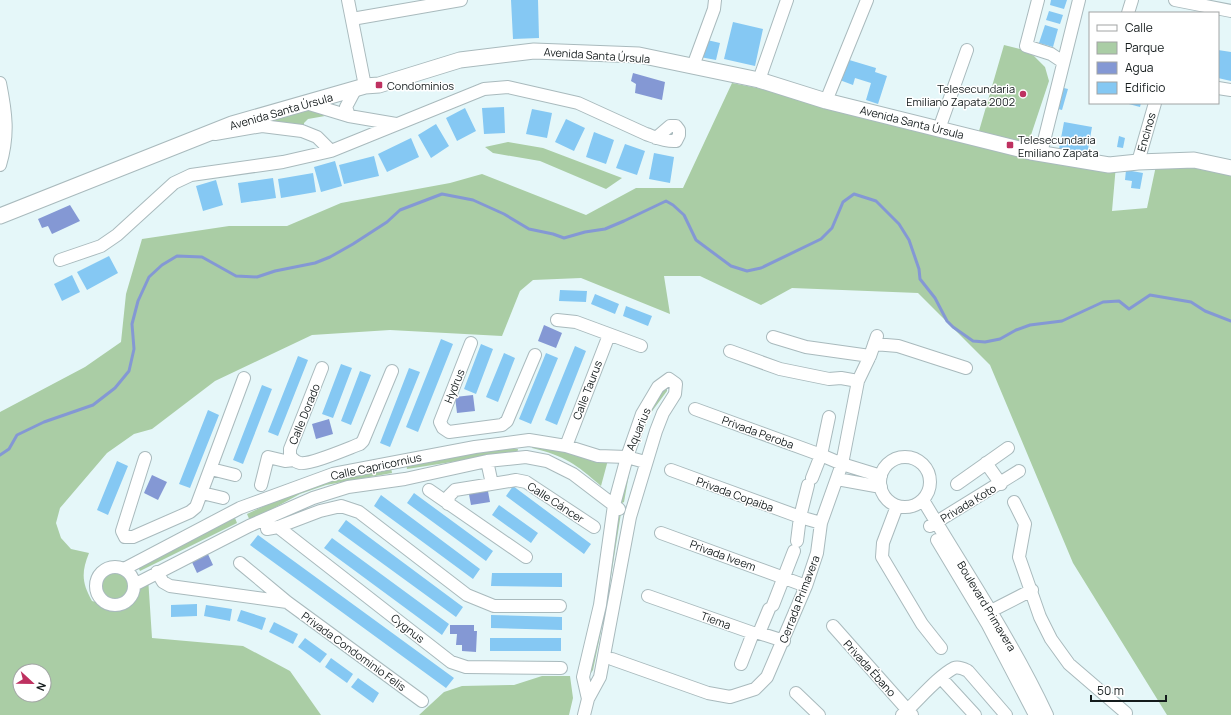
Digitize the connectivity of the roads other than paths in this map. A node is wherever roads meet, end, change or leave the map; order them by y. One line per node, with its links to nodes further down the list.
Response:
1 (348, 0): 12 (street)
2 (461, 0): 12 (street)
3 (715, 0): 15 (street)
4 (787, 0): 16 (street)
5 (867, 0): 21 (street)
6 (1038, 0): 14 (street)
7 (1079, 0): 14 (street)
8 (1132, 0): 11 (street)
9 (1179, 4): 10 (street)
10 (1231, 11)
11 (1128, 12)
12 (352, 19): 18 (street)
13 (967, 50): 26 (street)
14 (1063, 62): 30 (street)
15 (693, 66): 16 (street, Avenida Santa Úrsula); 18 (street, Avenida Santa Úrsula)
16 (759, 80): 21 (street, Avenida Santa Úrsula)
17 (0, 83): 32 (street)
18 (361, 87): 22 (street, Avenida Santa Úrsula); 24 (street)
19 (1219, 88): 20 (street)
20 (1231, 90)
21 (826, 101): 26 (street, Avenida Santa Úrsula)
22 (306, 103): 24 (street); 27 (street, Avenida Santa Úrsula)
23 (1154, 104): 31 (street, Encinos)
24 (349, 116): 25 (street)
25 (398, 124): 28 (street); 29 (street)
26 (938, 129): 30 (street, Avenida Santa Úrsula)
27 (204, 135): 29 (street); 34 (street, Avenida Santa Úrsula)
28 (656, 138)
29 (330, 151): 35 (street)
30 (1040, 153): 31 (street, Avenida Santa Úrsula)
31 (1138, 162): 33 (street, Avenida Santa Úrsula)
32 (0, 165)
33 (1231, 168)
34 (0, 216)
35 (60, 260)
36 (557, 320): 37 (street)
37 (609, 335): 40 (street); 53 (street, Calle Taurus)
38 (773, 338): 43 (street)
39 (471, 343): 51 (street, Hydrus)
40 (641, 346)
41 (730, 351): 48 (street)
42 (535, 355): 51 (street)
43 (870, 356): 45 (street, Cerrada Primavera); 48 (street, Cerrada Primavera)
44 (322, 368): 61 (street, Calle Dorado)
45 (966, 368)
46 (392, 371): 56 (street, Calle Dorado)
47 (244, 378): 67 (street)
48 (858, 381): 66 (street, Cerrada Primavera)
49 (695, 409): 57 (street, Privada Peroba)
50 (829, 417): 57 (street)
51 (474, 428): 54 (street)
52 (529, 440): 53 (street, Calle Capricornius); 54 (street, Calle Capricornius); 58 (street)
53 (566, 446): 59 (street, Calle Capricornius)
54 (474, 447): 62 (street, Calle Capricornius)
55 (1008, 448): 65 (street, Privada Koto)
56 (330, 455): 61 (street, Calle Dorado); 70 (street)
57 (821, 455): 66 (street, Privada Peroba); 91 (street)
58 (526, 457): 63 (street, Calle Capricornius); 86 (street, Calle Capricornius)
59 (627, 457): 64 (street, Calle Capricornius); 64 (street, Aquarius); 86 (street, Aquarius)
60 (145, 458): 95 (street)
61 (294, 460): 78 (street, Calle Dorado)
62 (401, 460): 70 (street, Calle Capricornius); 72 (street)
63 (487, 461): 72 (street, Calle Capricornius); 75 (street)
64 (645, 462): 90 (street, Aquarius)
65 (986, 463): 76 (street, Privada Koto); 77 (street, Privada Koto)
66 (842, 464): 73 (street, Cerrada Primavera); 74 (street)
67 (211, 469): 71 (street); 80 (street)
68 (671, 470): 91 (street, Privada Copaiba)
69 (1019, 471): 77 (street, Privada Koto)
70 (333, 474): 88 (street, Calle Capricornius)
71 (235, 475)
72 (405, 479): 82 (street, Calle Capricornius)
73 (837, 479): 74 (street); 92 (street, Cerrada Primavera)
74 (881, 481): 83 (street); 87 (street)
75 (492, 484): 85 (street, Calle Cáncer); 96 (street, Calle Cáncer)
76 (957, 484)
77 (1001, 484): 93 (street, Privada Koto)
78 (261, 486)
79 (429, 490): 85 (street)
80 (202, 493): 81 (street); 95 (street)
81 (223, 498)
82 (313, 498): 89 (street); 94 (street, Calle Capricornius)
83 (919, 502): 87 (street); 93 (street, Boulevard Primavera)
84 (1014, 502): 106 (street)
85 (448, 504): 99 (street)
86 (614, 505): 90 (street, Calle Capricornius); 120 (street, Aquarius)
87 (897, 506): 114 (street)
88 (240, 508): 94 (street); 98 (street, Calle Capricornius)
89 (320, 511): 109 (street, Cygnus); 117 (street, Cygnus)
90 (630, 517): 120 (street, Aquarius)
91 (800, 517): 92 (street, Privada Copaiba); 103 (street)
92 (821, 523): 105 (street, Cerrada Primavera)
93 (933, 524): 110 (street, Boulevard Primavera)
94 (250, 526): 102 (street, Calle Capricornius)
95 (152, 528): 98 (street)
96 (594, 528)
97 (661, 533): 103 (street, Privada Iveem)
98 (164, 547): 101 (street, Calle Capricornius)
99 (526, 557)
100 (240, 563): 108 (street, Privada Condominio Felis)
101 (124, 569): 104 (street); 104 (street)
102 (157, 572): 104 (street, Calle Capricornius); 108 (street, Privada Condominio Felis)
103 (784, 578): 105 (street, Privada Iveem); 112 (street)
104 (134, 585)
105 (806, 586): 113 (street, Cerrada Primavera)
106 (1032, 590): 110 (street); 124 (street)
107 (648, 596): 112 (street, Tiema)
108 (287, 602): 121 (street, Privada Condominio Felis)
109 (560, 606)
110 (987, 613): 123 (street, Boulevard Primavera); 129 (street, Boulevard Primavera)
111 (833, 626): 122 (street, Privada Ébano)
112 (756, 633): 113 (street, Tiema); 116 (street)
113 (784, 641): 115 (street, Cerrada Primavera)
114 (941, 648)
115 (612, 659)
116 (741, 664)
117 (561, 668)
118 (941, 678): 122 (street); 127 (street); 128 (street)
119 (796, 693): 126 (street)
120 (588, 699): 125 (street, Aquarius)
121 (422, 701)
122 (907, 713)
123 (1030, 713)
124 (1126, 713)
125 (584, 715)
126 (819, 715)
127 (975, 715)
128 (1006, 715)
129 (1047, 715)

